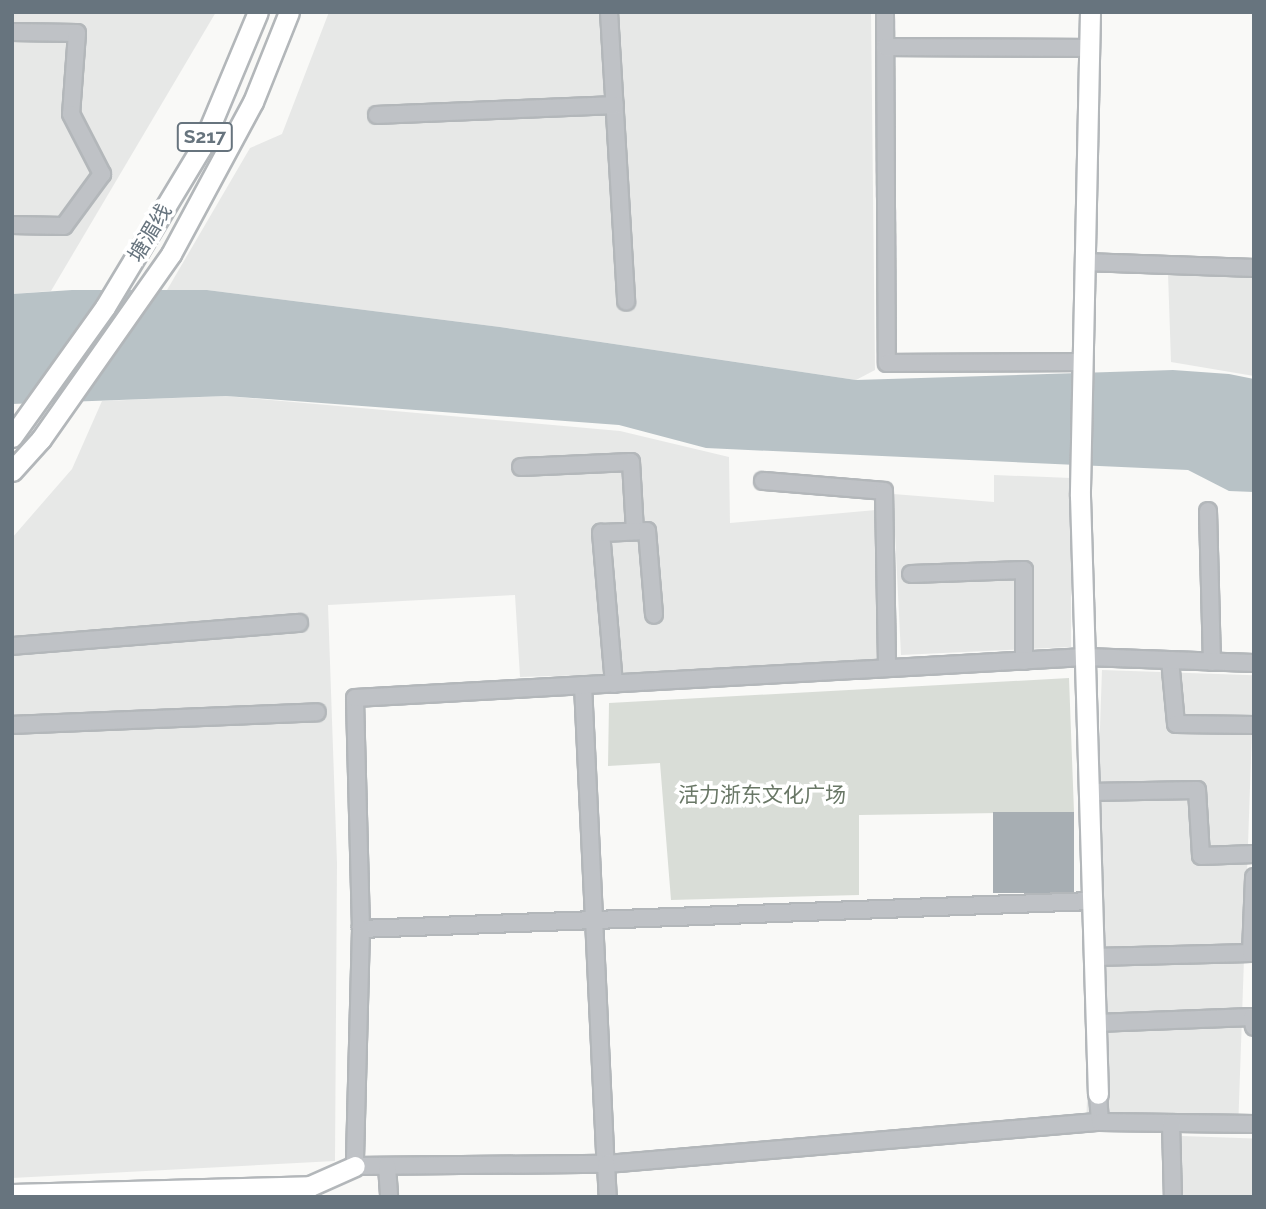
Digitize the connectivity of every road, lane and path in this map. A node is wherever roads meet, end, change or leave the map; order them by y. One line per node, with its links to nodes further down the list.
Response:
1 (258, 12): 16 (main road, 塘湄线 / S217)
2 (289, 12): 18 (main road, S217)
3 (609, 12): 9 (street)
4 (885, 12): 7 (street)
5 (1090, 12): 8 (main road)
6 (12, 32): 11 (street)
7 (885, 47): 8 (street); 15 (street)
8 (1089, 48): 12 (main road)
9 (615, 105): 10 (street); 14 (street)
10 (377, 115)
11 (12, 225)
12 (1085, 262): 13 (street); 15 (main road)
13 (1254, 268)
14 (626, 302)
15 (1084, 362): 26 (main road)
16 (14, 435)
17 (521, 467): 21 (street)
18 (12, 471)
19 (763, 481): 31 (street)
20 (1208, 511): 29 (street)
21 (635, 531): 23 (street); 32 (street)
22 (911, 574): 28 (street)
23 (654, 615)
24 (299, 623): 25 (street)
25 (12, 646)
26 (1085, 657): 27 (street); 28 (street); 37 (main road)
27 (1170, 660): 29 (street); 36 (street)
28 (1024, 661): 31 (street)
29 (1212, 662): 30 (street)
30 (1254, 663)
31 (887, 668): 32 (street)
32 (614, 684): 33 (street)
33 (583, 685): 41 (street); 42 (street)
34 (317, 712): 35 (street)
35 (12, 725)
36 (1254, 725)
37 (1089, 792): 38 (street); 40 (main road)
38 (1254, 854)
39 (1254, 877): 43 (street)
40 (1092, 901): 41 (street); 43 (main road)
41 (595, 920): 42 (street); 50 (street)
42 (361, 929): 51 (street)
43 (1094, 957): 44 (main road)
44 (1096, 1023): 45 (street); 46 (main road)
45 (1254, 1027)
46 (1098, 1094): 47 (street)
47 (1100, 1122): 48 (street); 50 (street)
48 (1171, 1123): 49 (street); 57 (street)
49 (1254, 1124)
50 (606, 1164): 52 (street); 56 (street)
51 (355, 1166): 52 (street); 53 (main road)
52 (387, 1166): 55 (street)
53 (154, 1193): 54 (main road)
54 (12, 1194)
55 (389, 1197)
56 (608, 1197)
57 (1173, 1197)

